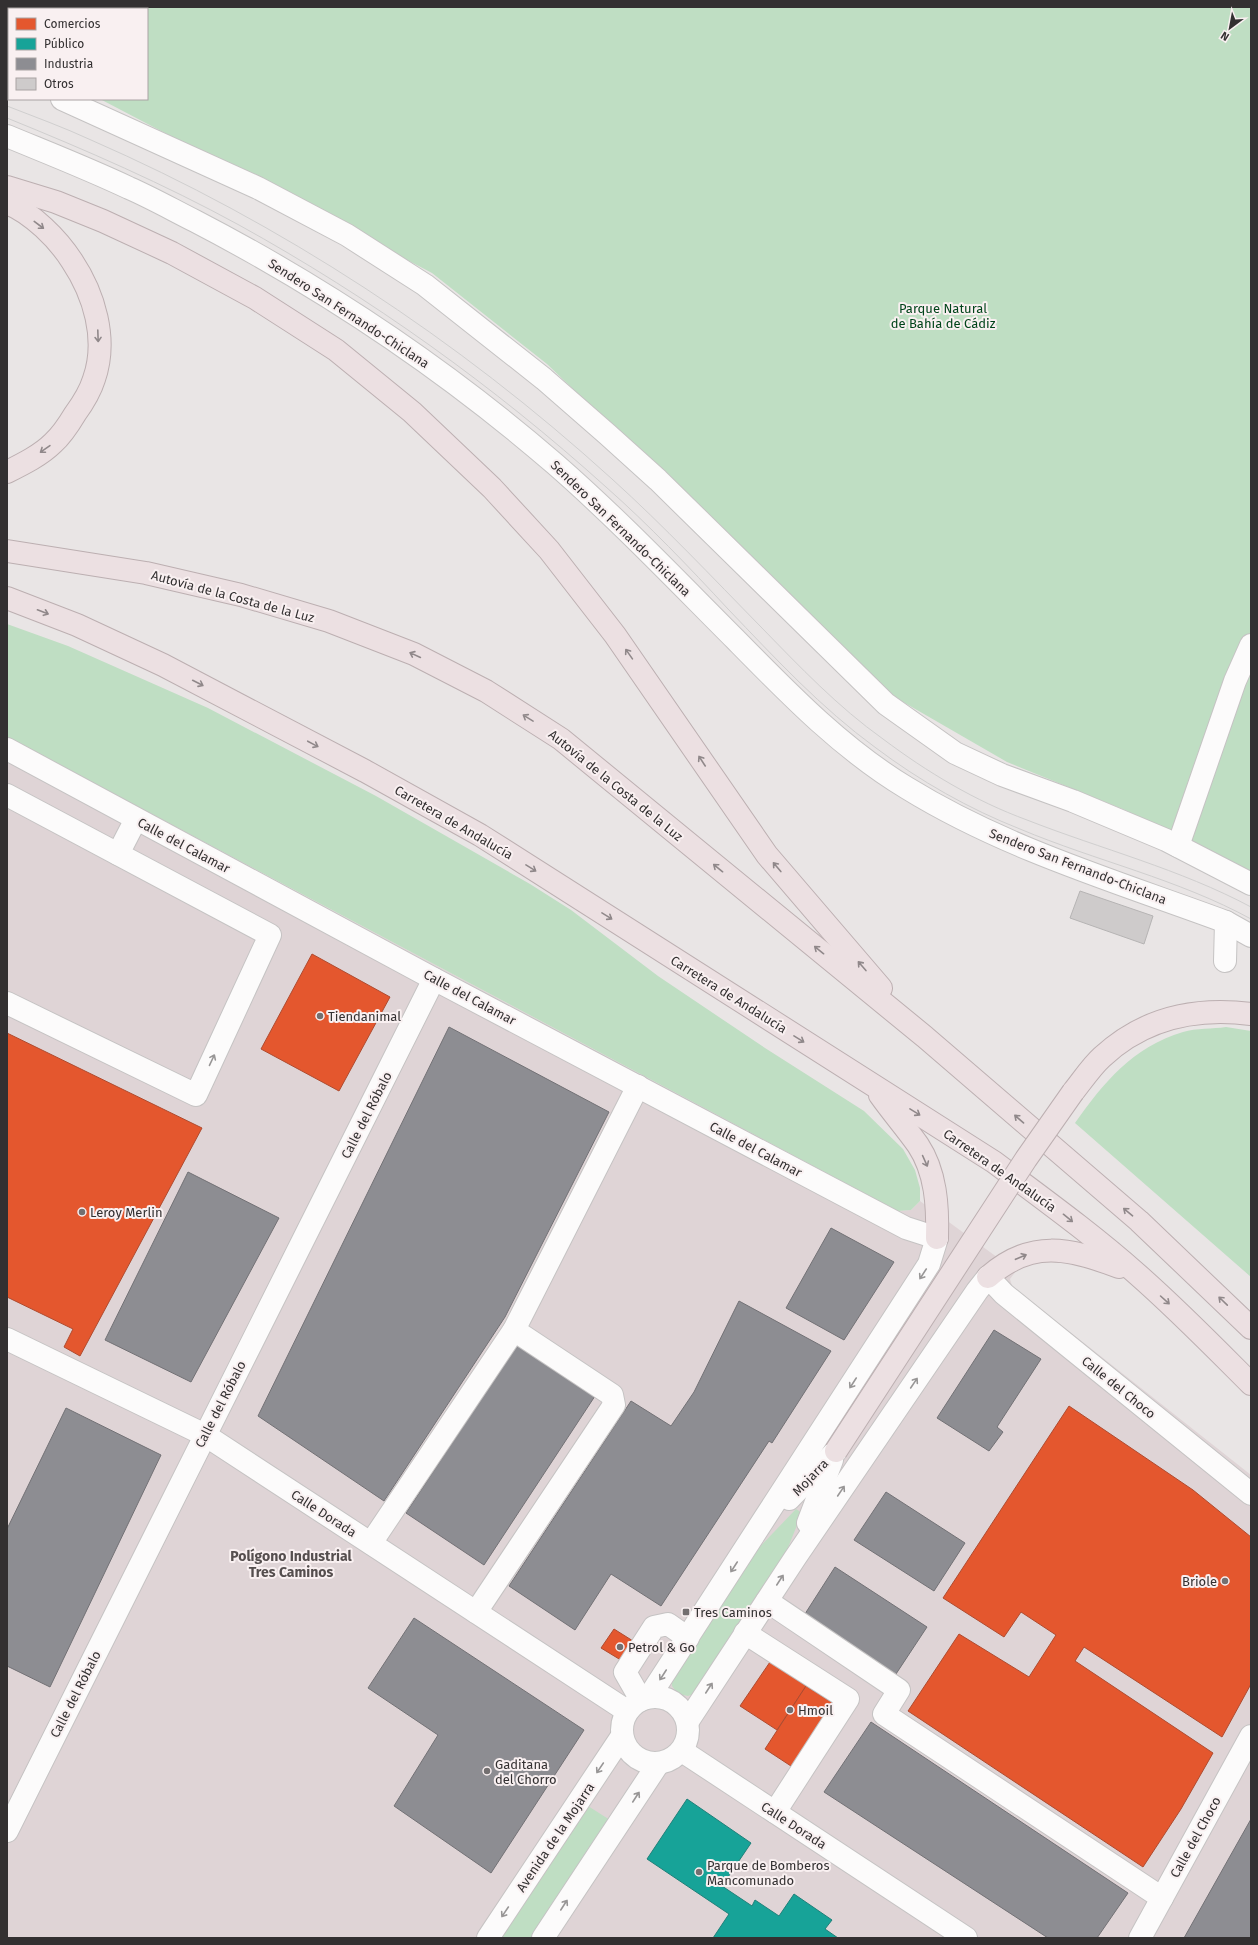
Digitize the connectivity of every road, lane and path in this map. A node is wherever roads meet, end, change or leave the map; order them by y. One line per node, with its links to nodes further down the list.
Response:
1 (64, 100): 14 (street)
2 (7, 136): 17 (street, Sendero San Fernando-Chiclana)
3 (7, 187): 23 (highway, one-way to 3)
4 (7, 203): 5 (highway, one-way to 5)
5 (7, 472)
6 (7, 550): 23 (highway, Autovía de la Costa de la Luz, one-way to 6)
7 (7, 598): 10 (highway, one-way to 10)
8 (7, 613): 10 (highway)
9 (1251, 644): 14 (street)
10 (163, 665): 24 (highway, Carretera de Andalucía, one-way to 24)
11 (7, 750): 13 (street, Calle del Calamar)
12 (7, 795): 15 (street)
13 (136, 819): 15 (street); 20 (street, Calle del Calamar)
14 (1178, 846): 16 (street)
15 (118, 854): 21 (street, one-way to 15)
16 (1251, 884)
17 (1226, 922): 18 (street, Sendero San Fernando-Chiclana); 19 (street)
18 (1251, 936)
19 (1226, 961)
20 (434, 979): 25 (street, Calle del Calamar); 33 (street, Calle del Róbalo)
21 (7, 1003)
22 (1251, 1014): 34 (highway, bridge)
23 (925, 1037): 29 (highway, one-way to 23)
24 (870, 1083): 26 (highway, one-way to 26); 27 (highway, Carretera de Andalucía, one-way to 27)
25 (638, 1086): 26 (street, Calle del Calamar); 30 (street)
26 (937, 1238): 36 (street, one-way to 36)
27 (1136, 1274): 28 (highway, one-way to 27); 32 (highway, Carretera de Andalucía, one-way to 32)
28 (988, 1277): 35 (street, Calle del Choco); 38 (street, one-way to 28)
29 (1251, 1328)
30 (514, 1330): 37 (street); 40 (street)
31 (7, 1339): 33 (street, Calle Dorada)
32 (1251, 1384)
33 (205, 1435): 37 (street, Calle Dorada); 50 (street, Calle del Róbalo)
34 (836, 1451): 36 (street, Mojarra); 38 (street, Mojarra)
35 (1251, 1494)
36 (756, 1534): 42 (street, one-way to 42)
37 (371, 1543): 40 (street, Calle Dorada)
38 (795, 1558): 39 (street, one-way to 38)
39 (767, 1601): 41 (street); 51 (street)
40 (476, 1612): 43 (street, Calle Dorada)
41 (745, 1633): 44 (street, one-way to 41); 49 (street)
42 (688, 1638): 43 (street, one-way to 43); 43 (street)
43 (639, 1703): 44 (street); 45 (street)
44 (688, 1721): 47 (street)
45 (622, 1736): 48 (street); 52 (street, Avenida de la Mojarra, one-way to 52)
46 (1251, 1736): 51 (street, Calle del Choco)
47 (682, 1751): 48 (street); 49 (street, Calle Dorada)
48 (658, 1764): 53 (street, one-way to 48)
49 (775, 1812): 54 (street, Calle Dorada)
50 (7, 1830)
51 (1162, 1898): 55 (street, Calle del Choco)
52 (488, 1938)
53 (543, 1938)
54 (966, 1938)
55 (1140, 1938)

